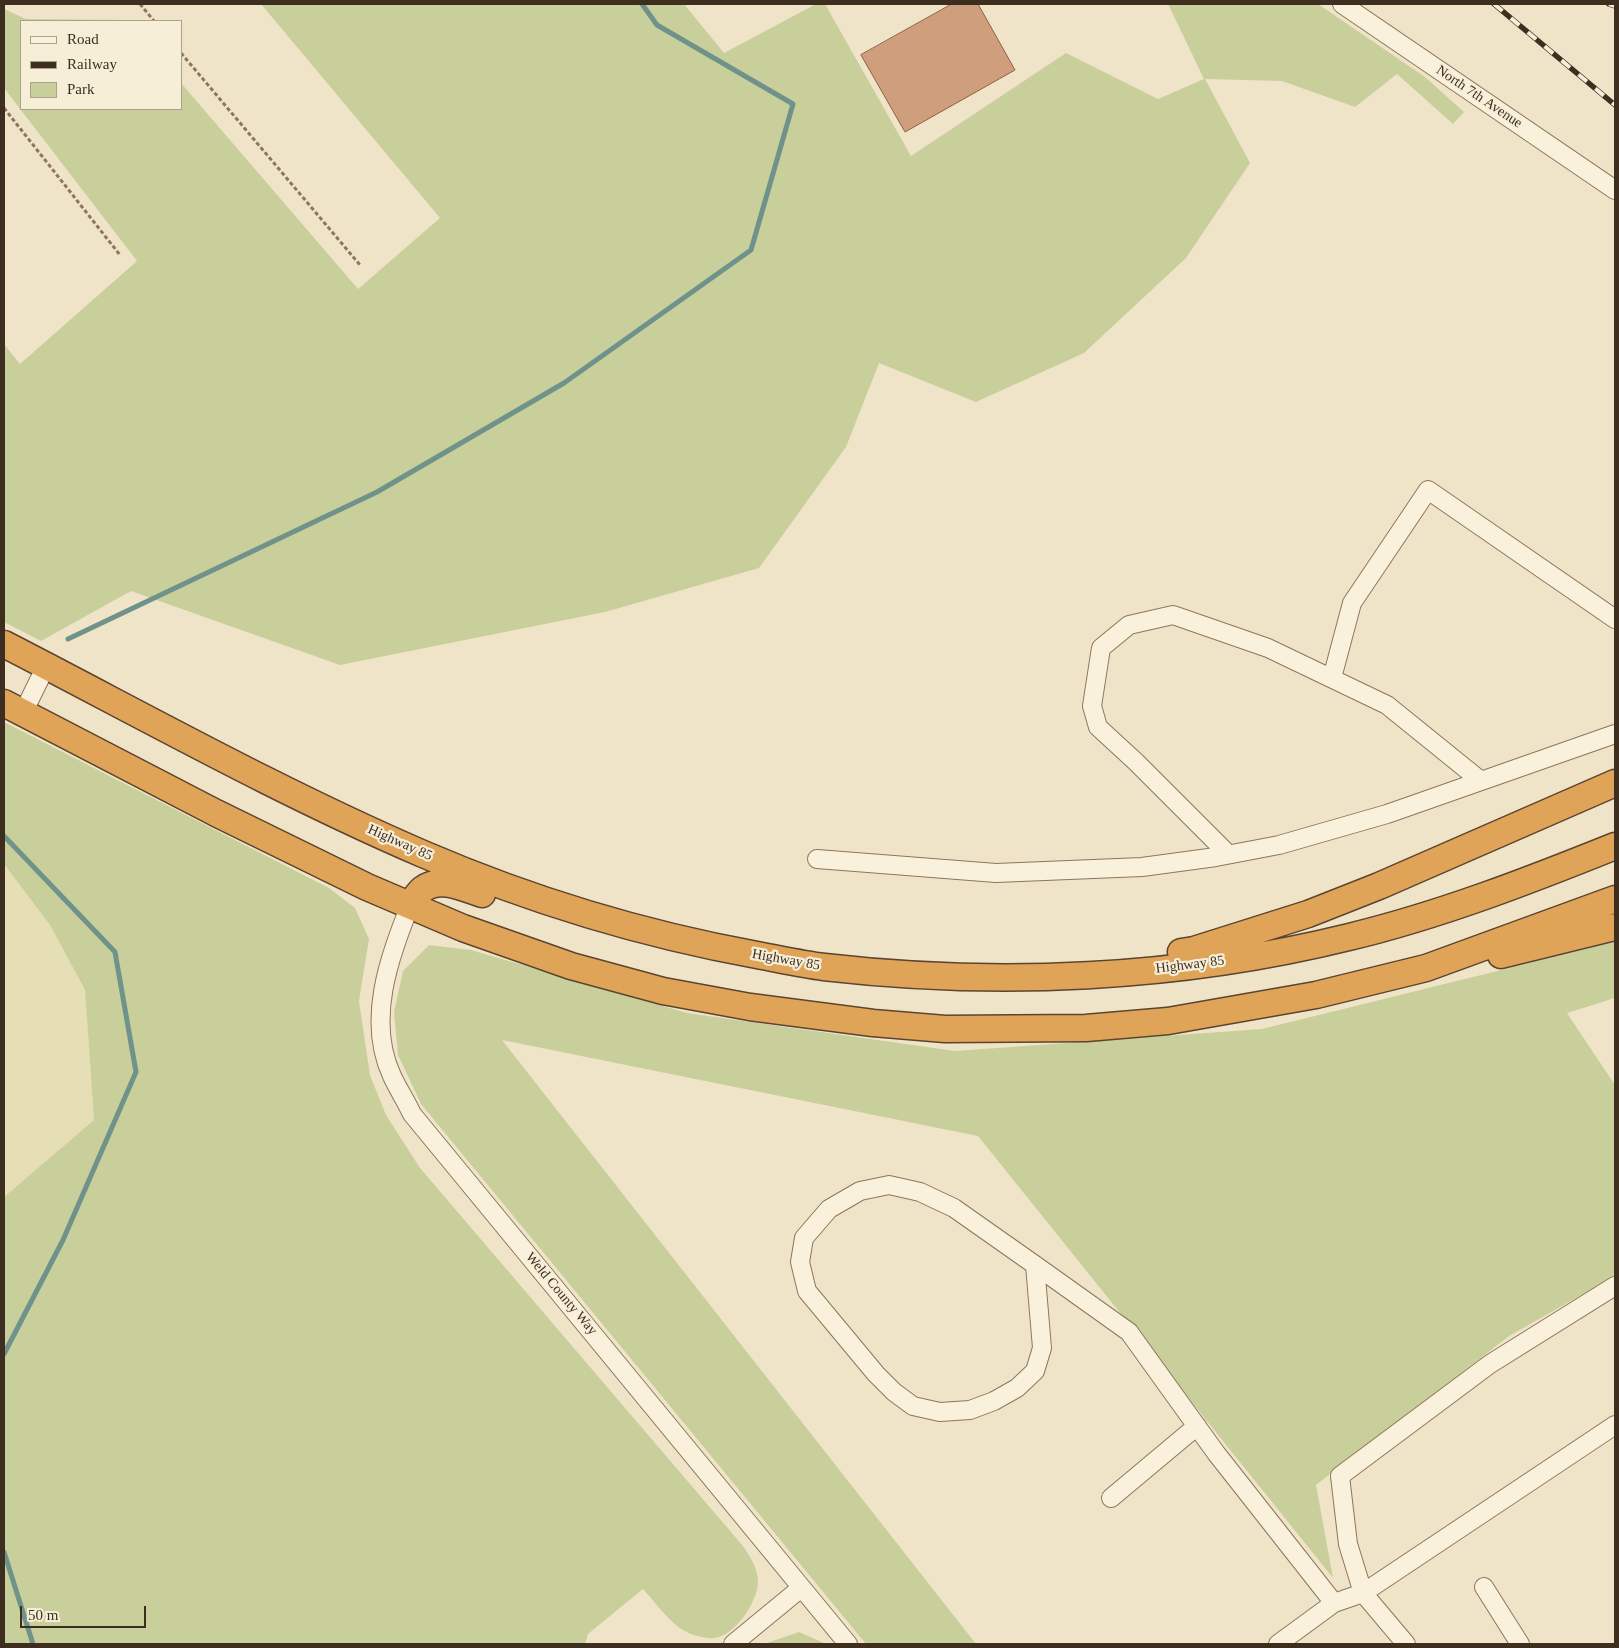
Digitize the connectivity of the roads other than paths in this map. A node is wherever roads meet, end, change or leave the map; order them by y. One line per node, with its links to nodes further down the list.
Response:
1 (1342, 4): 2 (street, North 7th Avenue)
2 (1615, 190)
3 (1615, 619): 6 (street)
4 (4, 644): 5 (highway, Highway 85)
5 (46, 666): 7 (street); 17 (highway, Highway 85)
6 (1332, 678): 9 (street); 12 (street)
7 (13, 708): 15 (highway)
8 (1615, 734): 9 (street)
9 (1481, 781): 12 (street)
10 (1615, 783): 19 (highway)
11 (1615, 846): 19 (highway, Highway 85)
12 (1228, 854): 13 (street)
13 (817, 859)
14 (1615, 899): 18 (highway)
15 (410, 905): 17 (highway); 18 (highway); 26 (street, Weld County Way)
16 (1615, 927): 18 (highway)
17 (730, 950): 19 (highway, Highway 85)
18 (1426, 968)
19 (1064, 977)
20 (1035, 1265): 20 (street); 23 (street)
21 (1615, 1286): 27 (street)
22 (1615, 1425): 27 (street)
23 (1197, 1426): 24 (street); 28 (street)
24 (1111, 1498)
25 (1484, 1587): 33 (street)
26 (801, 1588): 29 (street); 30 (street, Weld County Way)
27 (1363, 1592): 28 (street); 32 (street)
28 (1334, 1603): 31 (street)
29 (733, 1644)
30 (848, 1644)
31 (1278, 1644)
32 (1406, 1644)
33 (1520, 1644)

